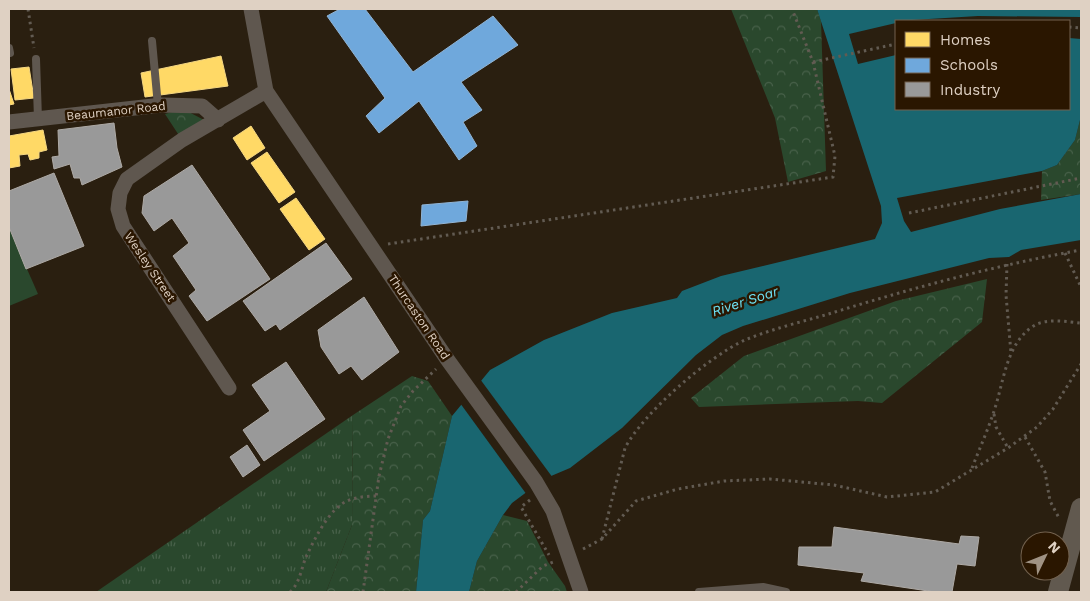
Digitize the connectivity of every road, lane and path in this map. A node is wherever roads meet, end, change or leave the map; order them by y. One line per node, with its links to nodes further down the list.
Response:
1 (28, 9): 8 (path)
2 (251, 9): 6 (street, Thurcaston Road)
3 (262, 9): 6 (street, Thurcaston Road)
4 (792, 9): 9 (path)
5 (152, 40): 11 (lane)
6 (256, 43): 10 (street, Thurcaston Road)
7 (895, 44): 9 (path)
8 (36, 59): 12 (lane)
9 (813, 62): 17 (path)
10 (266, 90): 13 (street, Wesley Street); 17 (street, Thurcaston Road)
11 (158, 106): 12 (street, Beaumanor Road); 13 (street, Beaumanor Road)
12 (38, 119): 14 (street, Beaumanor Road)
13 (218, 120): 26 (street, Wesley Street)
14 (9, 122)
15 (1081, 178): 16 (path)
16 (909, 213)
17 (371, 247): 35 (street, Thurcaston Road)
18 (1081, 250): 19 (path)
19 (1065, 253): 20 (path); 21 (path)
20 (1007, 264): 23 (path); 34 (path)
21 (1081, 287)
22 (1081, 323): 23 (path)
23 (1011, 354): 27 (path)
24 (441, 364): 31 (path)
25 (1081, 364): 28 (path)
26 (229, 388)
27 (994, 413): 29 (path); 30 (path)
28 (1025, 437): 29 (path); 33 (path)
29 (1008, 448): 30 (path)
30 (972, 469): 34 (path)
31 (377, 496): 37 (path); 38 (path)
32 (530, 500): 36 (path)
33 (1079, 517): 43 (street)
34 (602, 539): 35 (path)
35 (568, 554): 36 (path); 40 (street, Thurcaston Road)
36 (554, 562): 39 (path)
37 (290, 592)
38 (363, 592)
39 (516, 592)
40 (580, 592)
41 (699, 592): 42 (lane)
42 (786, 592)
43 (1058, 592)

